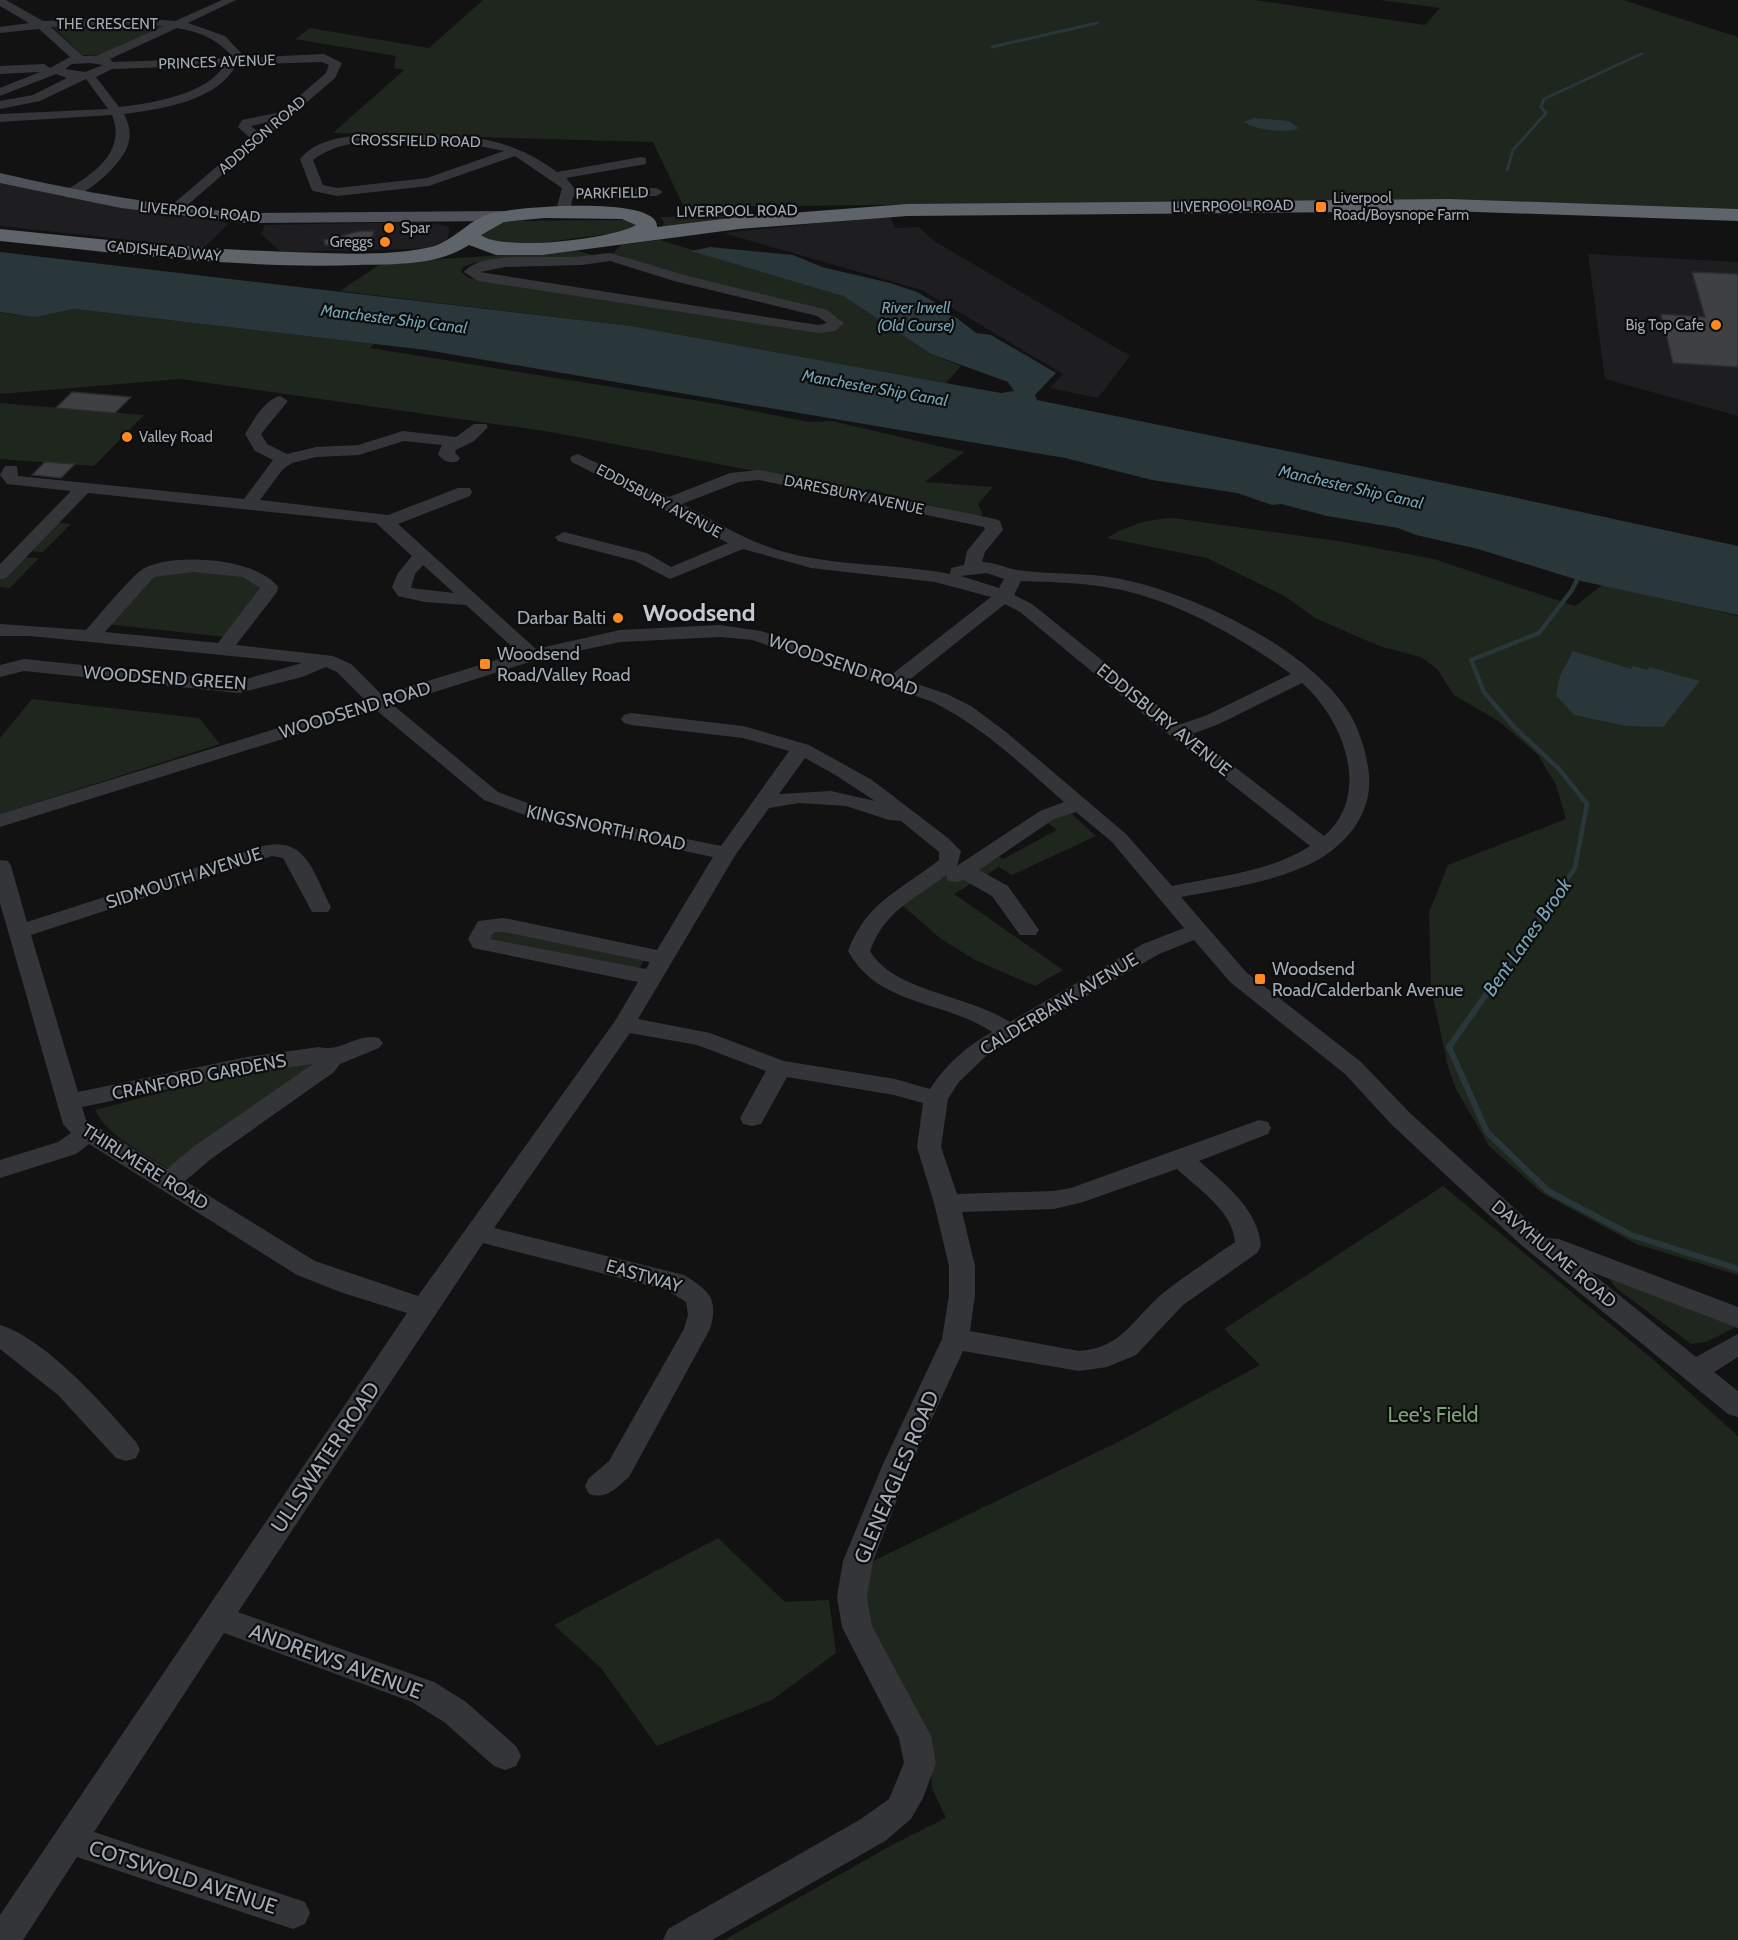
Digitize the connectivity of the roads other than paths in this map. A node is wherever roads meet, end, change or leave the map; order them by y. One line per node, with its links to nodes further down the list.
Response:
1 (231, 0): 4 (street)
2 (0, 1): 3 (street)
3 (41, 25): 4 (street, THE CRESCENT); 5 (street, THE CRESCENT); 7 (street)
4 (180, 25): 8 (street, THE CRESCENT); 9 (street)
5 (0, 30)
6 (324, 58): 8 (street, PRINCES AVENUE); 16 (street, ADDISON ROAD)
7 (79, 59): 9 (street, PRINCES AVENUE); 10 (street, PRINCES AVENUE)
8 (235, 61): 9 (street, PRINCES AVENUE); 15 (street)
9 (104, 63): 12 (street)
10 (57, 68): 11 (street); 12 (street); 13 (street)
11 (0, 70)
12 (86, 75): 14 (street); 15 (street)
13 (0, 92)
14 (0, 105)
15 (116, 112): 17 (street); 25 (street)
16 (285, 115): 18 (street, ADDISON ROAD); 18 (street)
17 (0, 118)
18 (258, 138): 27 (street, ADDISON ROAD)
19 (516, 151): 19 (street, CROSSFIELD ROAD); 21 (street, CROSSFIELD ROAD)
20 (641, 161): 21 (street)
21 (555, 176): 24 (street, CROSSFIELD ROAD)
22 (0, 178): 25 (main road, LIVERPOOL ROAD)
23 (656, 192): 24 (street, PARKFIELD)
24 (567, 193): 30 (street)
25 (70, 194): 27 (main road, LIVERPOOL ROAD)
26 (1579, 210): 28 (highway, LIVERPOOL ROAD); 31 (highway, LIVERPOOL ROAD); 34 (highway, LIVERPOOL ROAD)
27 (172, 211): 33 (main road, LIVERPOOL ROAD)
28 (886, 211): 29 (highway, LIVERPOOL ROAD); 38 (highway, LIVERPOOL ROAD)
29 (623, 213): 30 (highway, LIVERPOOL ROAD); 38 (highway)
30 (562, 214): 32 (highway, LIVERPOOL ROAD)
31 (1738, 215)
32 (502, 216): 33 (main road, LIVERPOOL ROAD); 36 (highway, CADISHEAD WAY)
33 (402, 217): 36 (main road, LIVERPOOL ROAD)
34 (1738, 223)
35 (0, 235): 40 (highway, CADISHEAD WAY)
36 (468, 235): 39 (highway); 40 (highway, CADISHEAD WAY)
37 (550, 246): 38 (highway, LIVERPOOL ROAD); 38 (street); 39 (highway, LIVERPOOL ROAD)
38 (612, 249): 38 (street)
39 (522, 250): 40 (highway, CADISHEAD WAY)
40 (328, 260)
41 (281, 407): 43 (street)
42 (480, 427): 43 (street)
43 (286, 459): 48 (street)
44 (578, 459): 49 (street, EDDISBURY AVENUE)
45 (11, 470): 46 (street)
46 (83, 488): 48 (street); 55 (street)
47 (464, 492): 50 (street)
48 (250, 503): 50 (street)
49 (669, 503): 52 (street, EDDISBURY AVENUE); 54 (street, DARESBURY AVENUE)
50 (387, 522): 53 (street)
51 (564, 537): 52 (street, EDDISBURY AVENUE)
52 (740, 544): 57 (street, EDDISBURY AVENUE)
53 (422, 555): 59 (street); 59 (street)
54 (972, 568): 56 (street, EDDISBURY AVENUE); 57 (street, EDDISBURY AVENUE)
55 (0, 574)
56 (1011, 575): 58 (street); 66 (street)
57 (945, 577): 58 (street, EDDISBURY AVENUE)
58 (1005, 595): 67 (street); 70 (street, EDDISBURY AVENUE)
59 (470, 600): 63 (street)
60 (0, 630): 61 (street)
61 (90, 637): 62 (street); 62 (street)
62 (223, 649): 64 (street)
63 (532, 655): 67 (street, WOODSEND ROAD); 68 (street, WOODSEND ROAD)
64 (326, 660): 65 (street, WOODSEND GREEN); 68 (street, KINGSNORTH ROAD)
65 (0, 671)
66 (1304, 675): 70 (street); 76 (street)
67 (894, 682): 73 (street, WOODSEND ROAD)
68 (379, 703): 74 (street, WOODSEND ROAD); 77 (street, KINGSNORTH ROAD)
69 (631, 719): 71 (street)
70 (1178, 732): 76 (street, EDDISBURY AVENUE)
71 (801, 749): 72 (street, ULLSWATER ROAD); 75 (street)
72 (764, 803): 75 (street); 77 (street, ULLSWATER ROAD)
73 (1079, 804): 79 (street); 80 (street, WOODSEND ROAD)
74 (0, 821)
75 (920, 826): 79 (street)
76 (1324, 846): 80 (street)
77 (726, 853): 85 (street, ULLSWATER ROAD)
78 (0, 866): 84 (street, THIRLMERE ROAD)
79 (957, 868): 82 (street); 87 (street)
80 (1167, 894): 83 (street, WOODSEND ROAD)
81 (320, 907): 84 (street, SIDMOUTH AVENUE)
82 (1028, 930)
83 (1198, 931): 87 (street, CALDERBANK AVENUE); 91 (street, WOODSEND ROAD)
84 (20, 932): 93 (street, THIRLMERE ROAD)
85 (656, 968): 85 (street); 86 (street, ULLSWATER ROAD)
86 (624, 1024): 90 (street); 102 (street, ULLSWATER ROAD)
87 (1011, 1033): 92 (street, CALDERBANK AVENUE)
88 (370, 1043): 89 (street, CRANFORD GARDENS)
89 (329, 1059): 93 (street, CRANFORD GARDENS); 100 (street, CRANFORD GARDENS)
90 (780, 1068): 92 (street); 94 (street)
91 (1353, 1068): 103 (street, DAVYHULME ROAD)
92 (936, 1099): 96 (street, CALDERBANK AVENUE)
93 (69, 1102): 97 (street, THIRLMERE ROAD)
94 (753, 1118)
95 (1259, 1128): 98 (street)
96 (930, 1130): 101 (street, GLENEAGLES ROAD)
97 (87, 1134): 99 (street); 100 (street, THIRLMERE ROAD)
98 (1180, 1159): 101 (street); 107 (street)
99 (0, 1169)
100 (168, 1182): 104 (street, THIRLMERE ROAD)
101 (947, 1203): 107 (street, GLENEAGLES ROAD)
102 (479, 1233): 104 (street, ULLSWATER ROAD); 112 (street, EASTWAY)
103 (1529, 1238): 105 (street); 109 (street, DAVYHULME ROAD)
104 (424, 1308): 113 (street, ULLSWATER ROAD)
105 (1738, 1318)
106 (0, 1335): 111 (street)
107 (955, 1339): 118 (street, GLENEAGLES ROAD)
108 (1738, 1344): 109 (street)
109 (1695, 1370): 110 (street, DAVYHULME ROAD)
110 (1738, 1406)
111 (126, 1450)
112 (599, 1486)
113 (219, 1618): 114 (street, ANDREWS AVENUE); 115 (street, ULLSWATER ROAD)
114 (505, 1756)
115 (72, 1840): 116 (street, COTSWOLD AVENUE); 117 (street, ULLSWATER ROAD)
116 (293, 1913)
117 (3, 1940)
118 (680, 1940)

